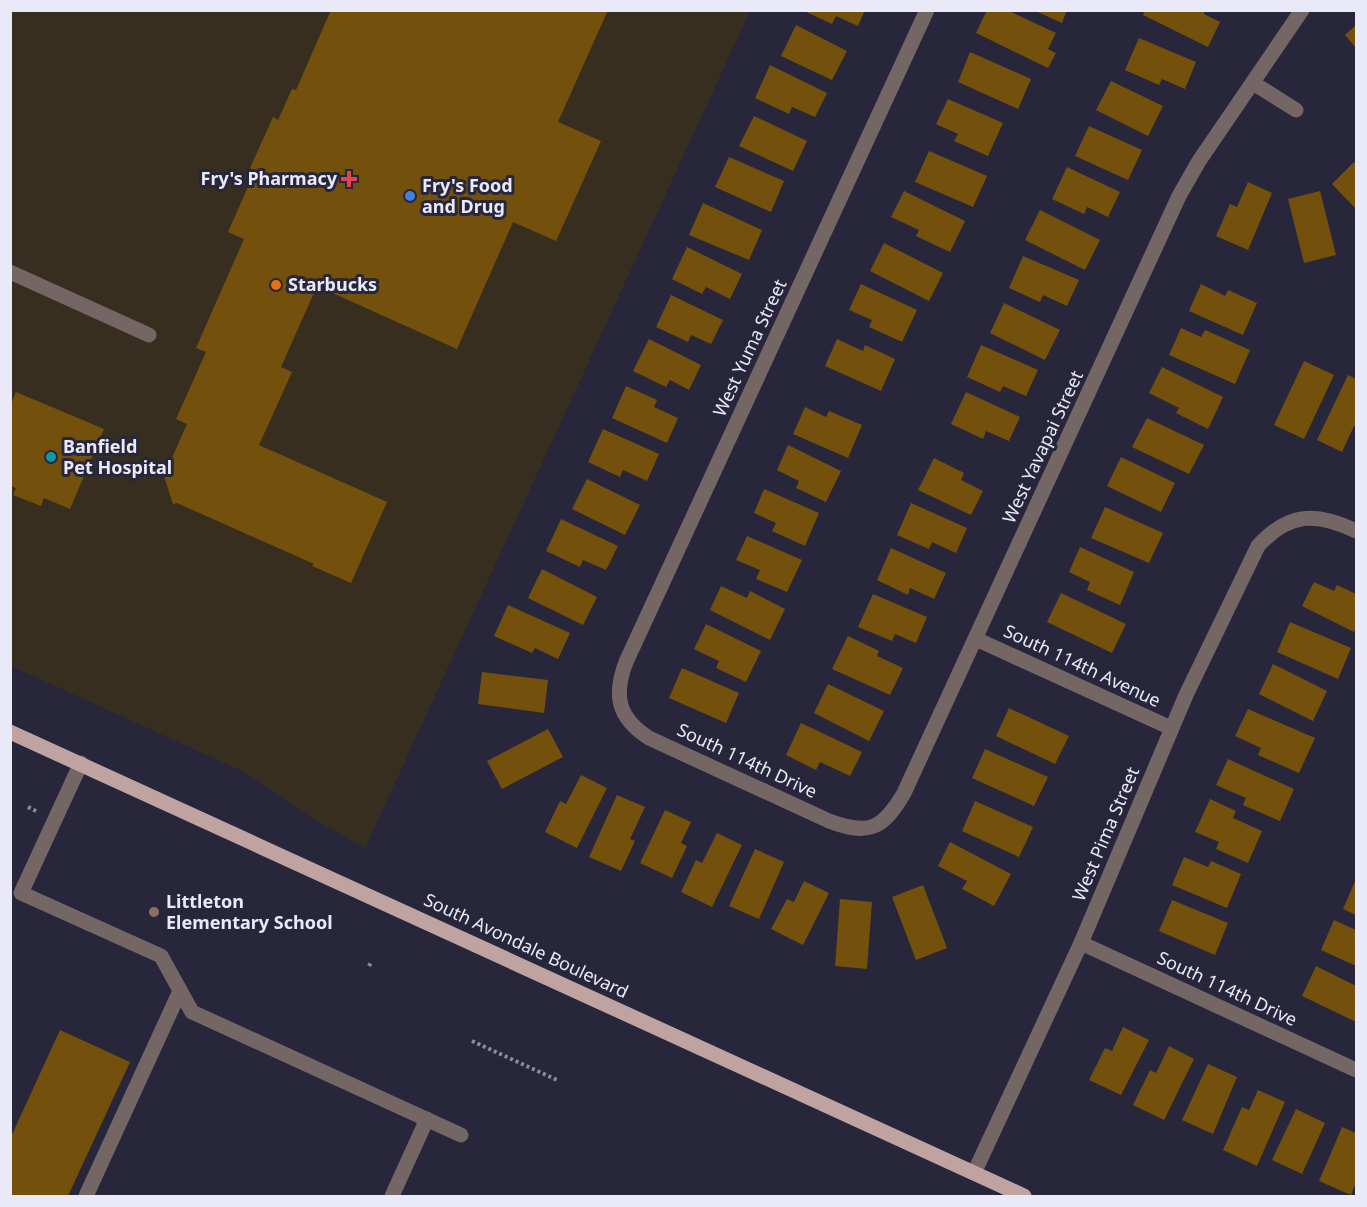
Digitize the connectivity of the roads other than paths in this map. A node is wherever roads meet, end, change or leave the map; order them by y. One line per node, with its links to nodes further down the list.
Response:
1 (927, 10): 9 (street, West Yuma Street)
2 (1302, 10): 3 (street, West Yavapai Street)
3 (1253, 83): 4 (street); 8 (street, West Yavapai Street)
4 (1296, 110)
5 (10, 272): 6 (street)
6 (148, 335)
7 (1356, 531): 10 (street, West Pima Street)
8 (976, 639): 10 (street, South 114th Avenue); 13 (street, West Yavapai Street)
9 (620, 704): 13 (street, South 114th Drive)
10 (1171, 728): 14 (street, West Pima Street)
11 (10, 732): 12 (main road, South Avondale Boulevard)
12 (81, 763): 15 (street); 19 (main road, South Avondale Boulevard)
13 (873, 828)
14 (1081, 943): 16 (street, South 114th Drive); 19 (street, West Pima Street)
15 (180, 991): 17 (street); 20 (street)
16 (1356, 1070)
17 (428, 1119): 18 (street); 21 (street)
18 (461, 1135)
19 (974, 1173): 22 (main road, South Avondale Boulevard)
20 (86, 1197)
21 (392, 1197)
22 (1024, 1197)

